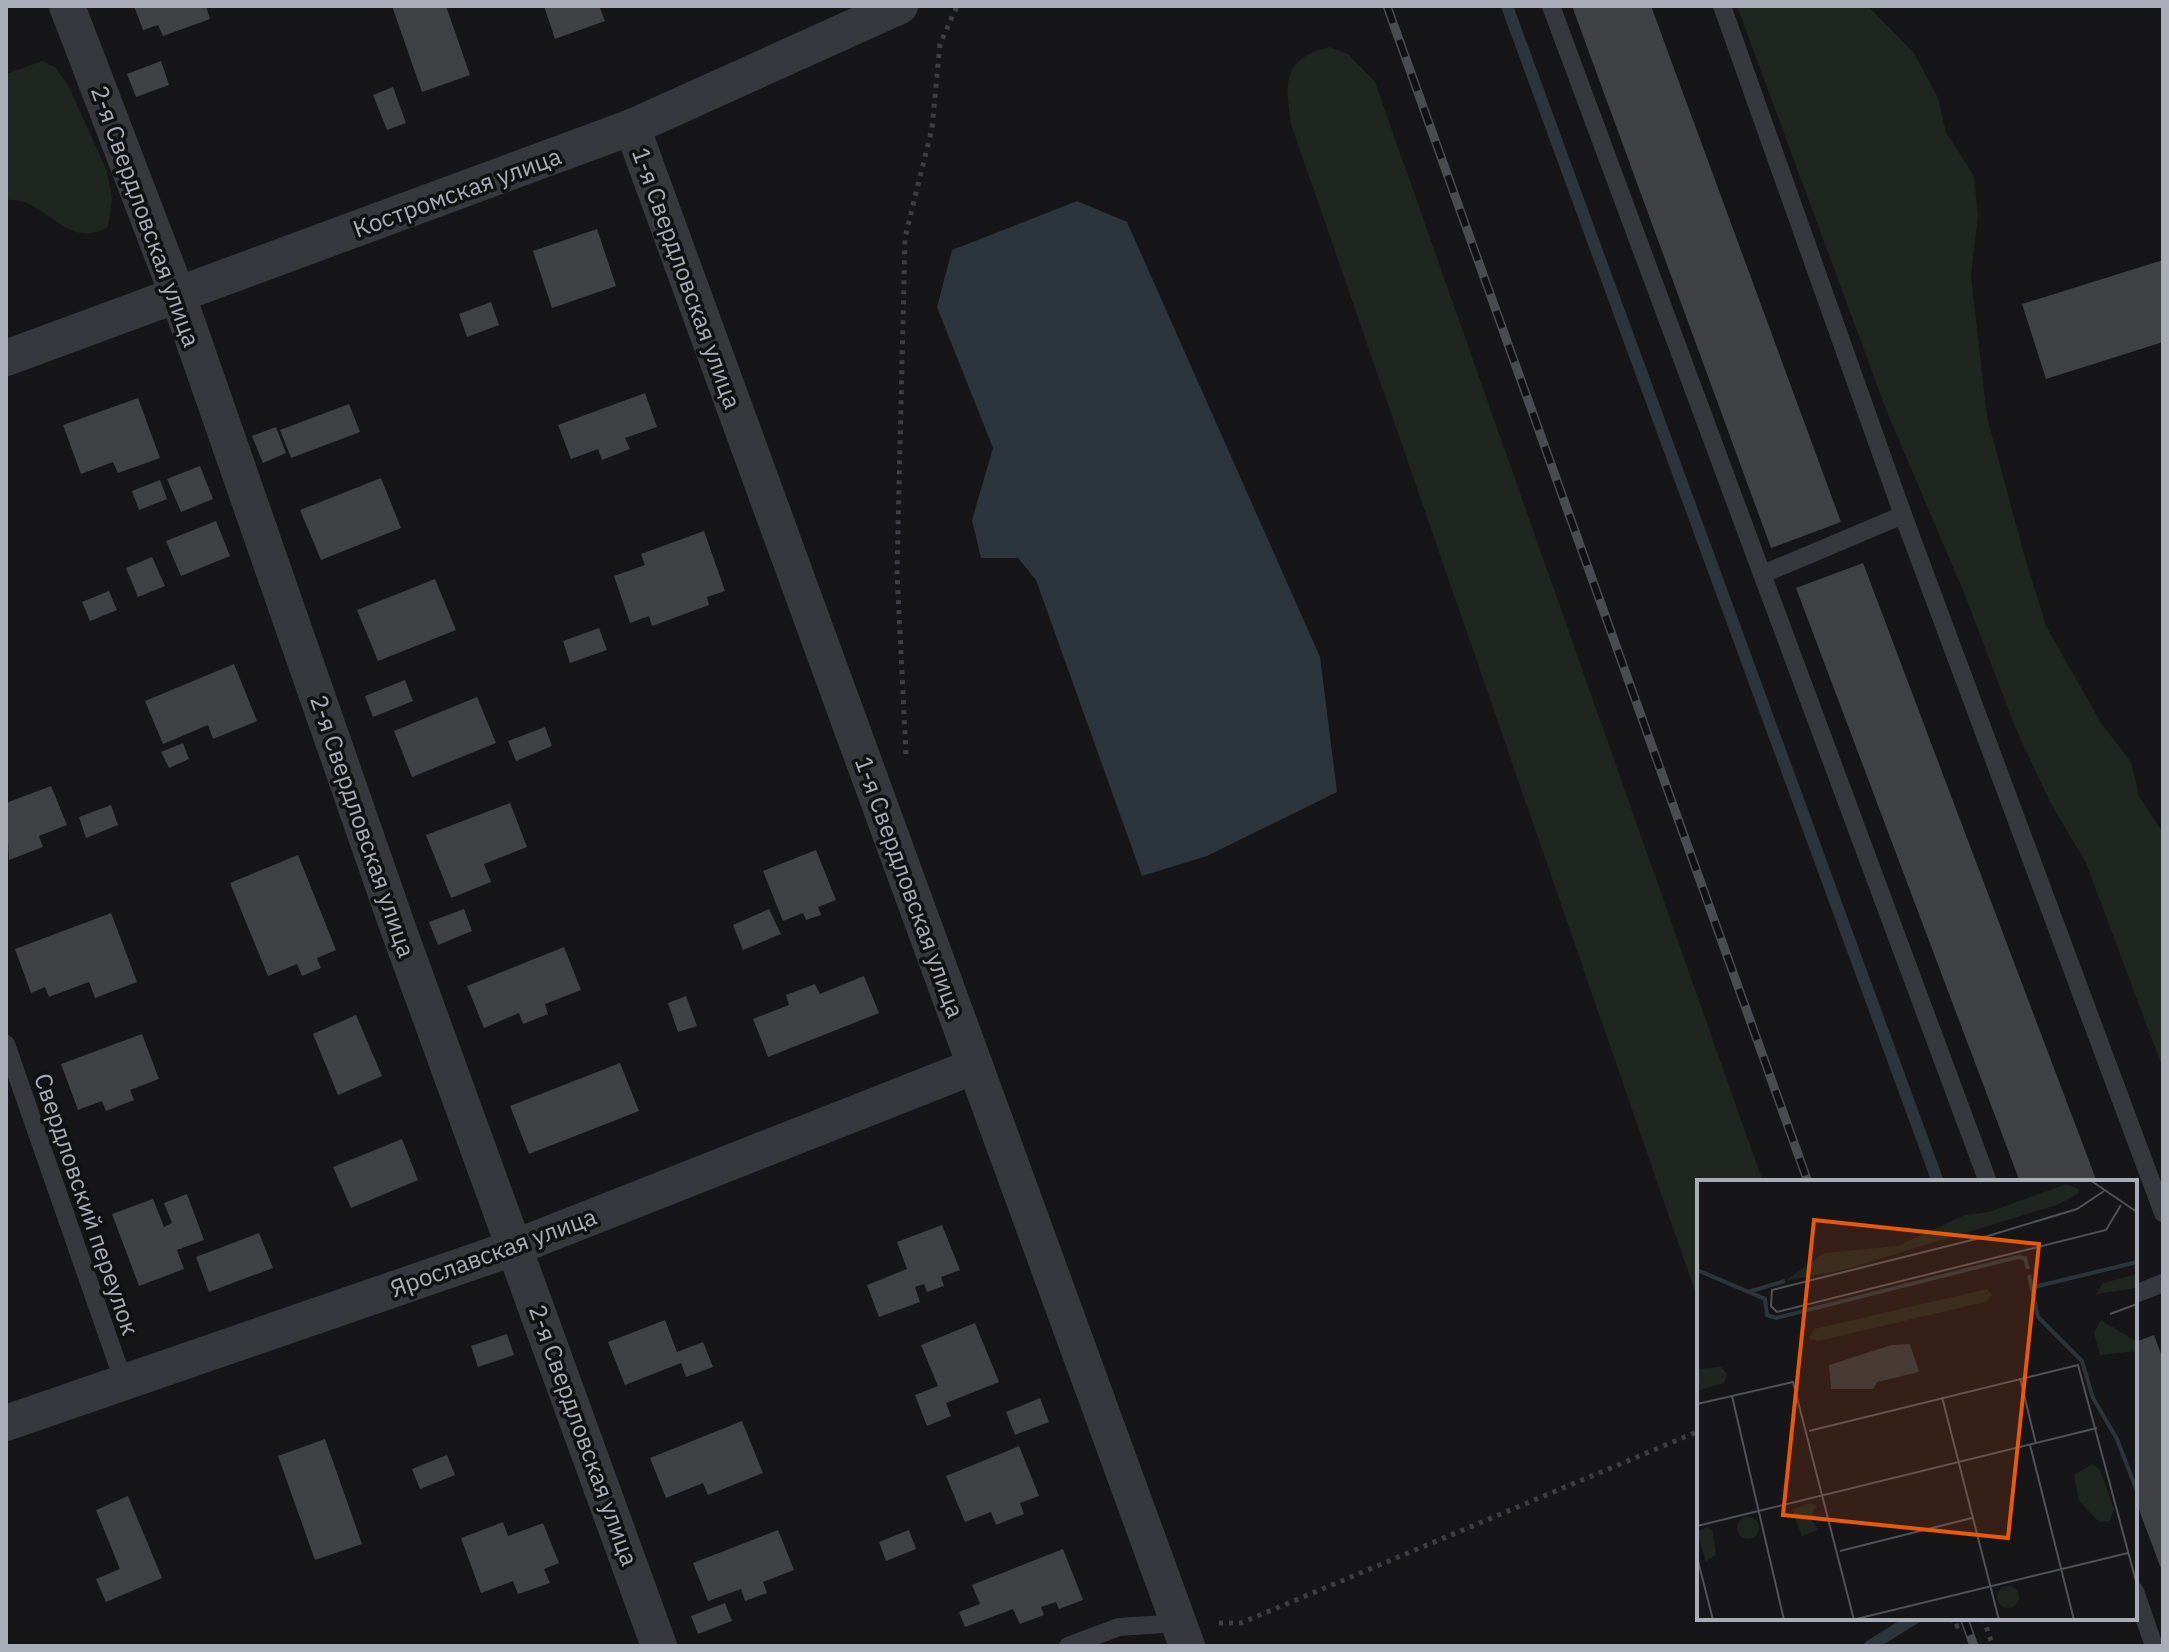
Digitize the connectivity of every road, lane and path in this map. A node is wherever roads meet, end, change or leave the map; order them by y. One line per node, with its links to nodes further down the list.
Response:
1 (67, 6): 7 (street, 2-я Свердловская улица)
2 (900, 6): 6 (street, Костромская улица)
3 (957, 6): 11 (path)
4 (1551, 6): 10 (lane)
5 (1722, 6): 9 (lane)
6 (632, 127): 7 (street, Костромская улица); 13 (street, 1-я Свердловская улица)
7 (178, 296): 8 (street, Костромская улица); 16 (street, 2-я Свердловская улица)
8 (6, 358)
9 (1903, 515): 10 (lane); 15 (lane)
10 (1763, 574): 14 (lane)
11 (906, 757)
12 (6, 1044): 19 (lane, Свердловский переулок)
13 (975, 1066): 16 (street, Ярославская улица); 26 (street, 1-я Свердловская улица)
14 (1987, 1180)
15 (2163, 1213)
16 (516, 1247): 19 (street, Ярославская улица); 27 (street, 2-я Свердловская улица)
17 (2163, 1283): 18 (lane)
18 (2137, 1293)
19 (123, 1380): 20 (street, Ярославская улица)
20 (6, 1423)
21 (1697, 1432): 26 (path)
22 (2137, 1597): 30 (lane)
23 (1952, 1620): 24 (path)
24 (1971, 1620)
25 (1984, 1620): 29 (path)
26 (1183, 1634): 28 (lane)
27 (659, 1646)
28 (1068, 1646)
29 (1993, 1646)
30 (2154, 1646)

